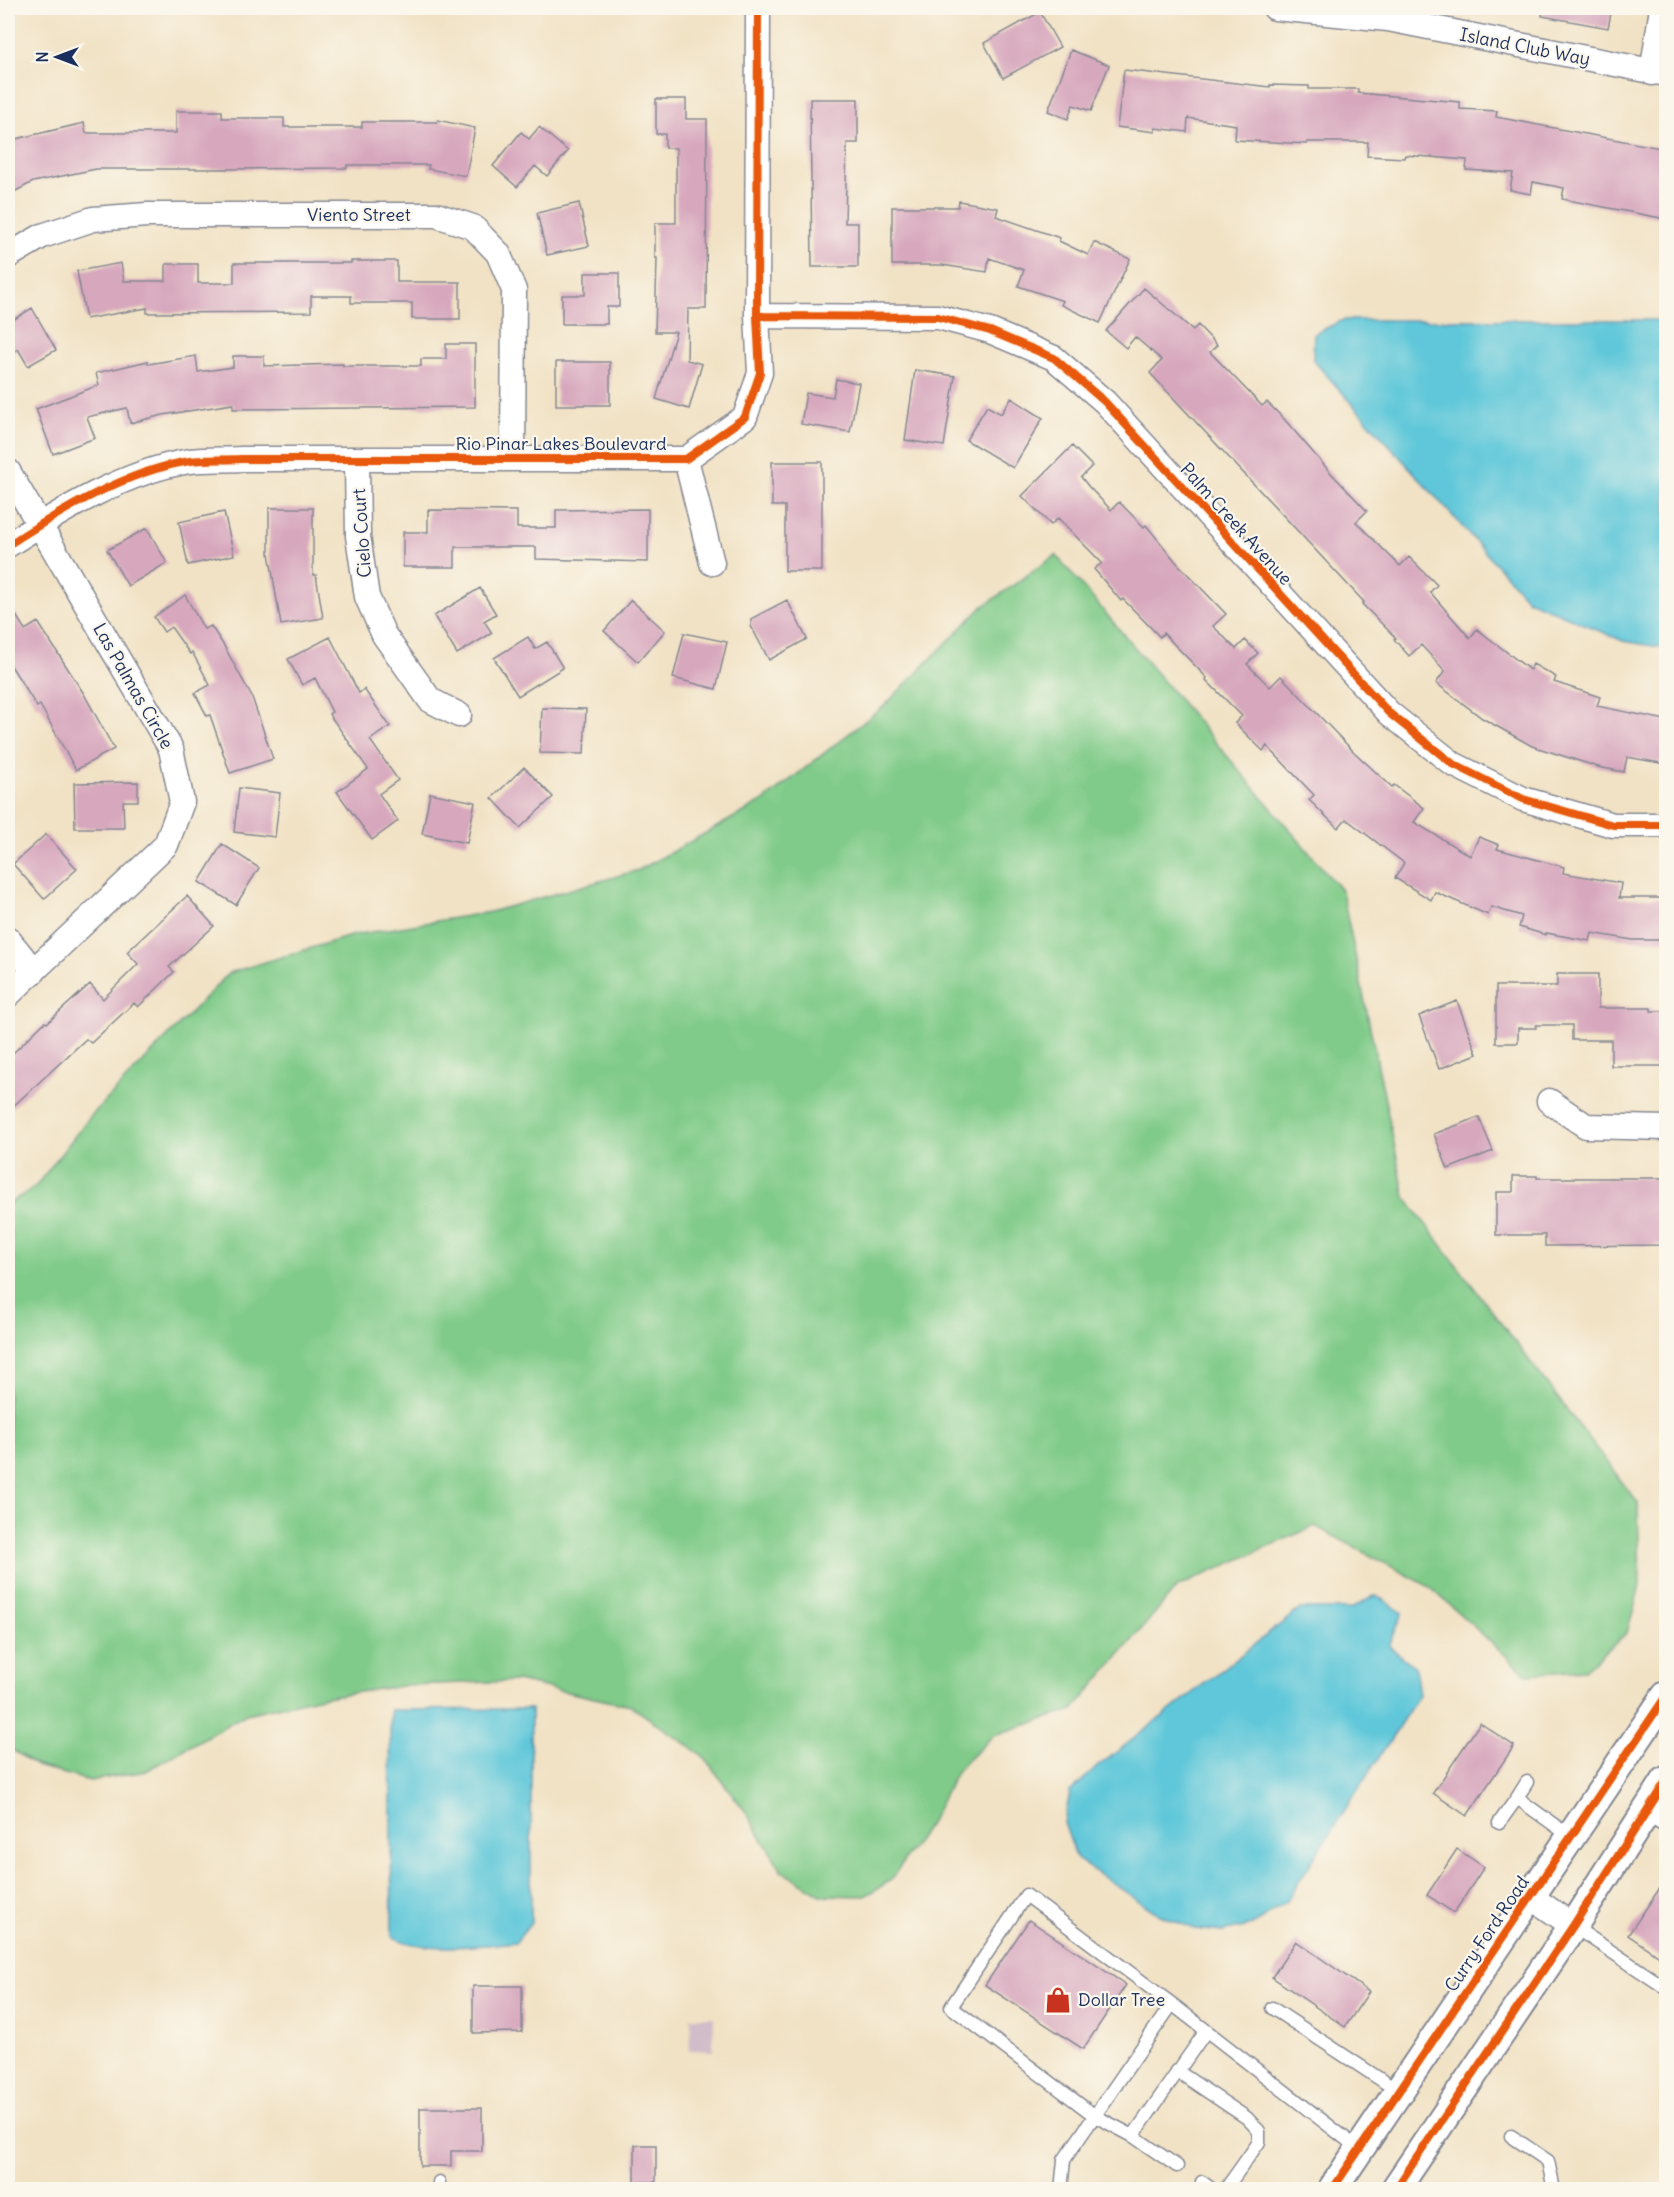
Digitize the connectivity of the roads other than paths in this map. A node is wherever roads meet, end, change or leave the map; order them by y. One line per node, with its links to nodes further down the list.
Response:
1 (758, 8): 7 (street, Rio Pinar Lakes Boulevard)
2 (1275, 8): 4 (street, Island Club Way)
3 (1662, 8): 5 (street)
4 (1388, 14): 5 (street, Island Club Way)
5 (1659, 73)
6 (8, 256): 8 (street, Viento Street)
7 (757, 316): 9 (street, Rio Pinar Lakes Boulevard); 16 (street, Palm Creek Avenue)
8 (513, 458): 9 (street, Rio Pinar Lakes Boulevard); 10 (street, Rio Pinar Lakes Boulevard)
9 (686, 459): 14 (street)
10 (357, 460): 12 (street, Rio Pinar Lakes Boulevard); 15 (street, Cielo Court)
11 (8, 471): 12 (street, Las Palmas Circle)
12 (38, 525): 13 (street, Rio Pinar Lakes Boulevard); 18 (street, Las Palmas Circle)
13 (8, 545)
14 (711, 563)
15 (459, 715)
16 (1666, 825)
17 (8, 939): 18 (street)
18 (34, 971): 19 (street, Las Palmas Circle)
19 (8, 995)
20 (1549, 1101): 21 (street)
21 (1666, 1128)
22 (1666, 1696): 28 (street, Curry Ford Road)
23 (1666, 1781): 26 (street)
24 (1527, 1782): 25 (lane)
25 (1516, 1798): 27 (lane); 28 (lane)
26 (1656, 1820): 30 (street)
27 (1499, 1823)
28 (1571, 1837): 29 (street, Curry Ford Road)
29 (1530, 1896): 30 (street); 36 (street, Curry Ford Road)
30 (1573, 1926): 31 (lane); 45 (street)
31 (1666, 1988)
32 (1172, 2004): 34 (lane); 37 (lane); 37 (lane)
33 (1272, 2008): 36 (lane)
34 (1206, 2031): 35 (lane); 40 (lane)
35 (1177, 2071): 38 (lane); 43 (lane)
36 (1398, 2091): 40 (street, Curry Ford Road)
37 (1095, 2116): 38 (lane); 42 (lane)
38 (1132, 2136): 41 (lane)
39 (1511, 2136): 46 (lane)
40 (1359, 2149): 44 (street, Curry Ford Road)
41 (1177, 2166)
42 (1061, 2190)
43 (1225, 2190)
44 (1332, 2190)
45 (1395, 2190)
46 (1554, 2190)

